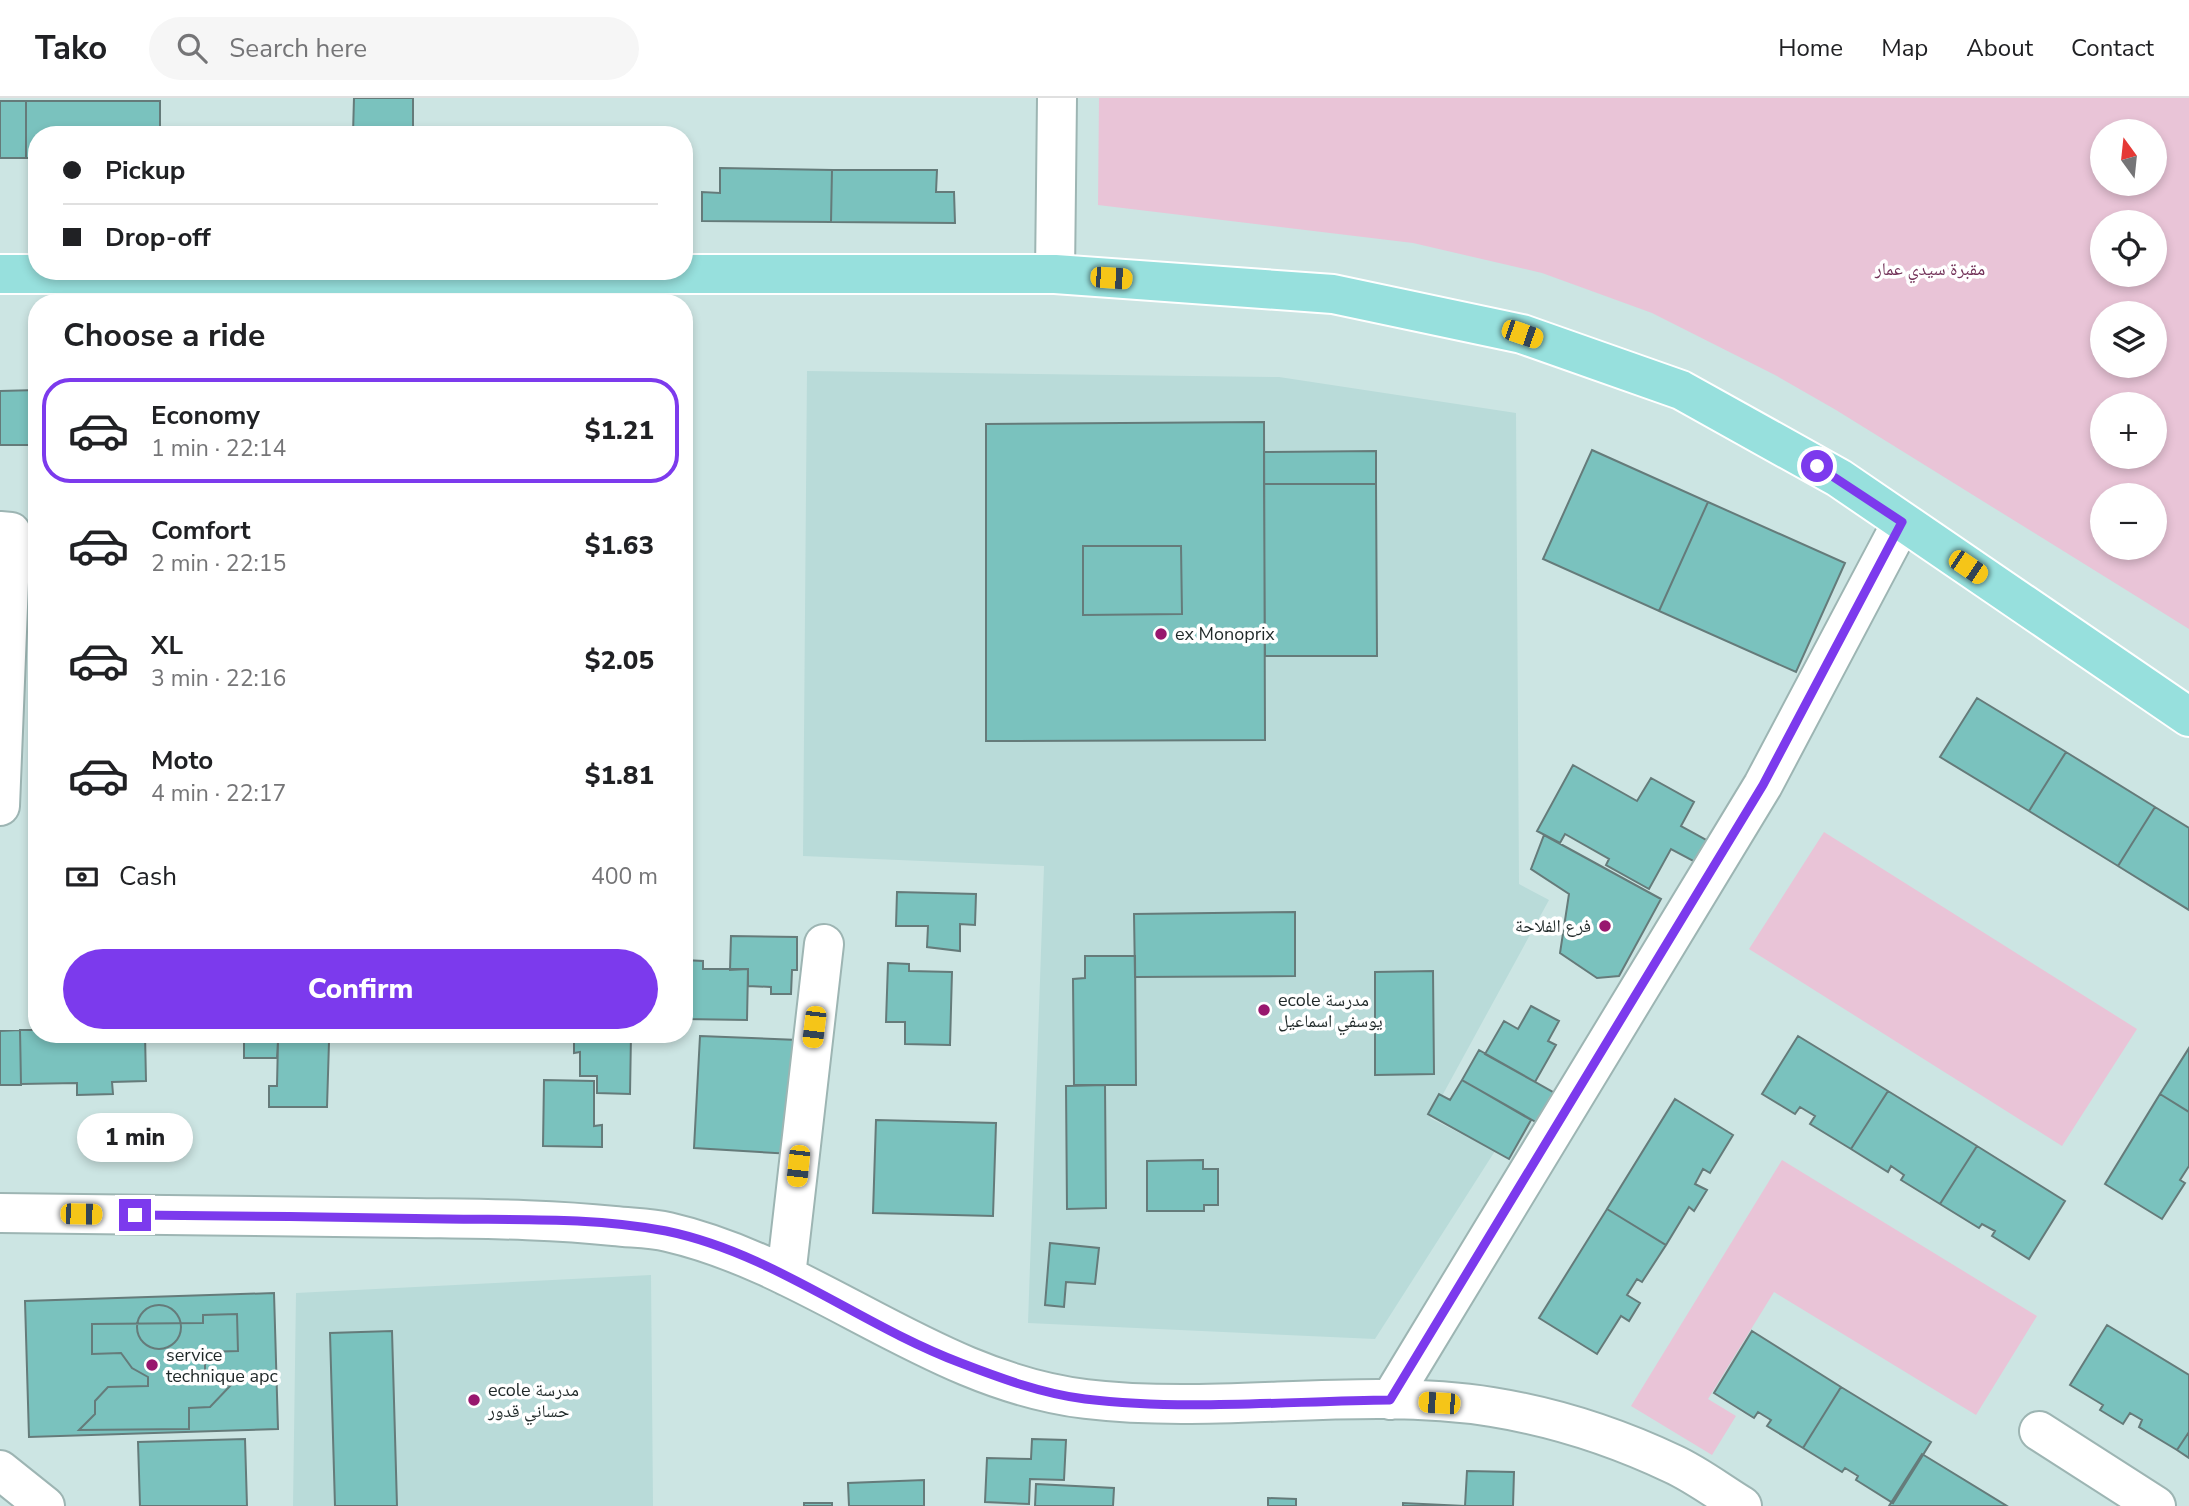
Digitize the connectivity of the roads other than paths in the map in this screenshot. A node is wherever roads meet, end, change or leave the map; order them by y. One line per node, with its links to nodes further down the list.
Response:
1 (1057, 98): 5 (street)
2 (0, 274): 3 (main road)
3 (28, 274)
4 (693, 274): 5 (main road)
5 (1055, 274): 6 (main road)
6 (1902, 522): 8 (main road); 13 (street)
7 (0, 531): 9 (street)
8 (2189, 717)
9 (0, 806)
10 (824, 944): 12 (street)
11 (0, 1213): 12 (street)
12 (786, 1276): 13 (street)
13 (1390, 1400): 18 (street)
14 (2039, 1431): 19 (street)
15 (0, 1470): 17 (street)
16 (0, 1501): 17 (street)
17 (45, 1506)
18 (1742, 1506)
19 (2155, 1506)

